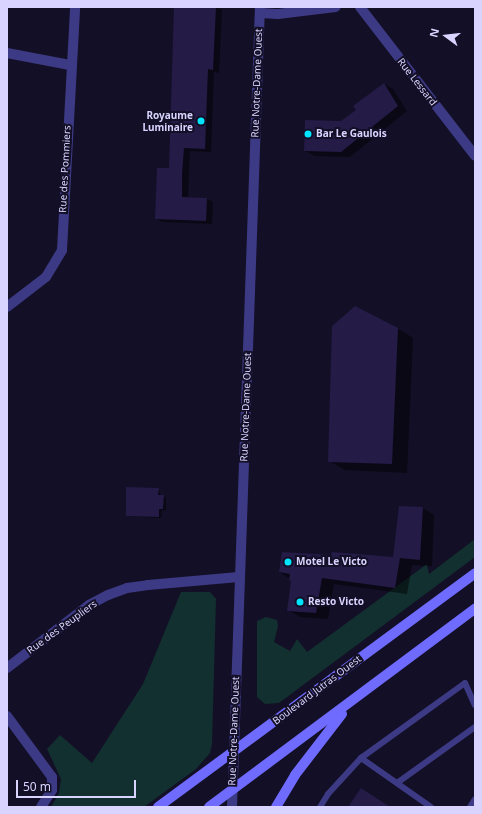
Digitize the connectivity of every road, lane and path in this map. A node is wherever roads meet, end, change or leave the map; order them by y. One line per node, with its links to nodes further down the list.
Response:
1 (75, 7): 6 (street, Rue des Pommiers)
2 (336, 7): 4 (street)
3 (360, 7): 7 (street, Rue Lessard)
4 (260, 10): 10 (street, Rue Notre-Dame Ouest)
5 (7, 53): 6 (street)
6 (70, 65): 8 (street, Rue des Pommiers)
7 (475, 156)
8 (7, 307)
9 (475, 572): 17 (main road, Boulevard Jutras Ouest)
10 (239, 578): 12 (street, Rue des Peupliers); 17 (street, Rue Notre-Dame Ouest)
11 (475, 610): 13 (main road)
12 (7, 668)
13 (350, 703): 20 (main road); 26 (main road)
14 (475, 705): 18 (lane)
15 (7, 716): 22 (street)
16 (475, 727): 19 (lane)
17 (234, 752): 20 (street, Rue Notre-Dame Ouest); 23 (main road, Boulevard Jutras Ouest)
18 (361, 758): 19 (lane); 27 (lane)
19 (397, 783): 28 (lane)
20 (233, 790): 24 (main road); 25 (street, Rue Notre-Dame Ouest)
21 (475, 799): 29 (lane)
22 (41, 807)
23 (158, 807)
24 (209, 807)
25 (232, 807)
26 (276, 807)
27 (320, 807)
28 (431, 807)
29 (470, 807)

